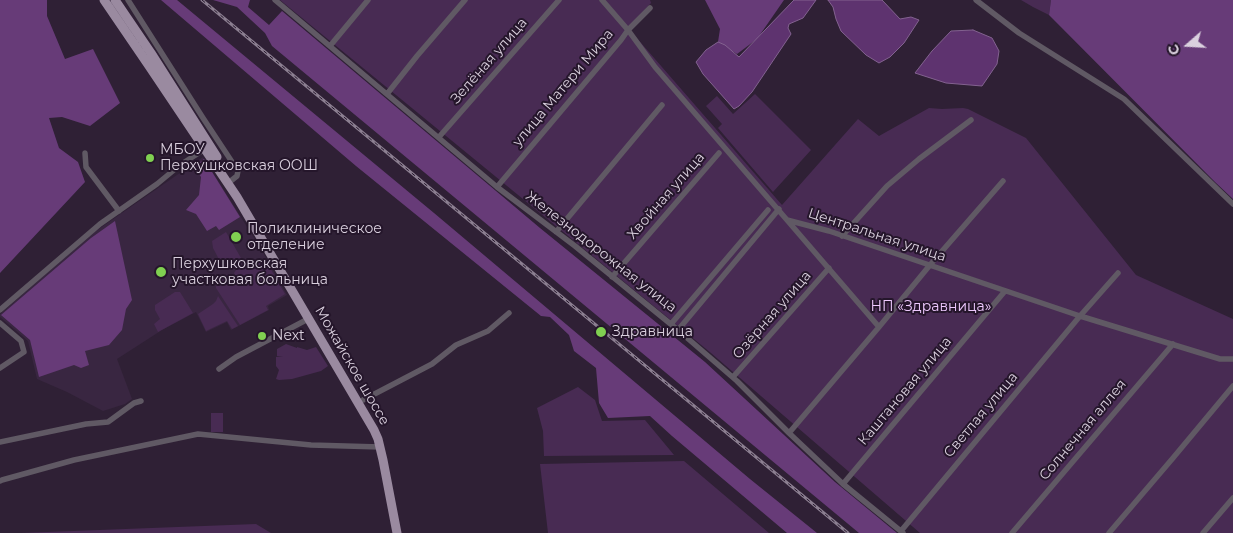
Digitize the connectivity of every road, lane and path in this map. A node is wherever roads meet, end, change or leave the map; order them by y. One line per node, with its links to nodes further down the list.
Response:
1 (104, 0): 17 (main road, Можайское шоссе)
2 (115, 0): 20 (main road, Можайское шоссе)
3 (128, 0): 20 (street)
4 (275, 0): 12 (street, Железнодорожная улица)
5 (368, 0): 12 (street)
6 (465, 0): 13 (street)
7 (559, 0): 16 (street, Зелёная улица)
8 (602, 0): 11 (street, Центральная улица)
9 (976, 0): 23 (street)
10 (650, 8): 11 (street, улица Матери Мира)
11 (628, 30): 22 (street, улица Матери Мира); 24 (street, Центральная улица)
12 (330, 46): 13 (street, Железнодорожная улица)
13 (387, 94): 16 (street, Железнодорожная улица)
14 (662, 105): 28 (street)
15 (971, 120): 29 (street)
16 (439, 138): 22 (street, Железнодорожная улица)
17 (205, 149): 26 (street); 38 (main road, Можайское шоссе)
18 (85, 153): 26 (street)
19 (719, 153): 33 (street, Хвойная улица)
20 (232, 180): 49 (main road, Можайское шоссе)
21 (1003, 181): 30 (street)
22 (497, 187): 28 (street, Железнодорожная улица)
23 (1233, 204)
24 (779, 209): 27 (street, Центральная улица); 42 (street)
25 (768, 210): 40 (street)
26 (119, 211): 35 (street)
27 (788, 220): 29 (street, Центральная улица); 31 (street)
28 (556, 232): 33 (street, Железнодорожная улица)
29 (842, 236): 30 (street, Центральная улица)
30 (930, 265): 34 (street, Центральная улица); 41 (street)
31 (829, 268): 41 (street); 47 (street, Озёрная улица)
32 (1118, 273): 37 (street, Светлая улица)
33 (612, 277): 40 (street, Железнодорожная улица)
34 (1005, 291): 37 (street, Центральная улица); 55 (street, Каштановая улица)
35 (0, 310)
36 (509, 314): 49 (street)
37 (1080, 316): 43 (street, Центральная улица); 57 (street, Светлая улица)
38 (308, 319): 46 (street); 53 (main road, Можайское шоссе)
39 (0, 323): 45 (street)
40 (671, 324): 42 (street, Железнодорожная улица)
41 (879, 327): 51 (street)
42 (678, 330): 47 (street, Железнодорожная улица)
43 (1173, 344): 44 (street, Центральная улица); 60 (street, Солнечная аллея)
44 (1233, 359)
45 (0, 368)
46 (219, 370)
47 (733, 377): 51 (street, Железнодорожная улица)
48 (1233, 386): 61 (street)
49 (363, 400): 59 (main road, Можайское шоссе)
50 (141, 401): 52 (street)
51 (789, 433): 55 (street, Железнодорожная улица)
52 (0, 442)
53 (380, 447): 54 (street); 58 (main road, Можайское шоссе)
54 (0, 481)
55 (843, 484): 57 (street, Железнодорожная улица)
56 (1233, 498): 62 (street)
57 (902, 532)
58 (397, 533)
59 (402, 533)
60 (1012, 533)
61 (1109, 533)
62 (1203, 533)

